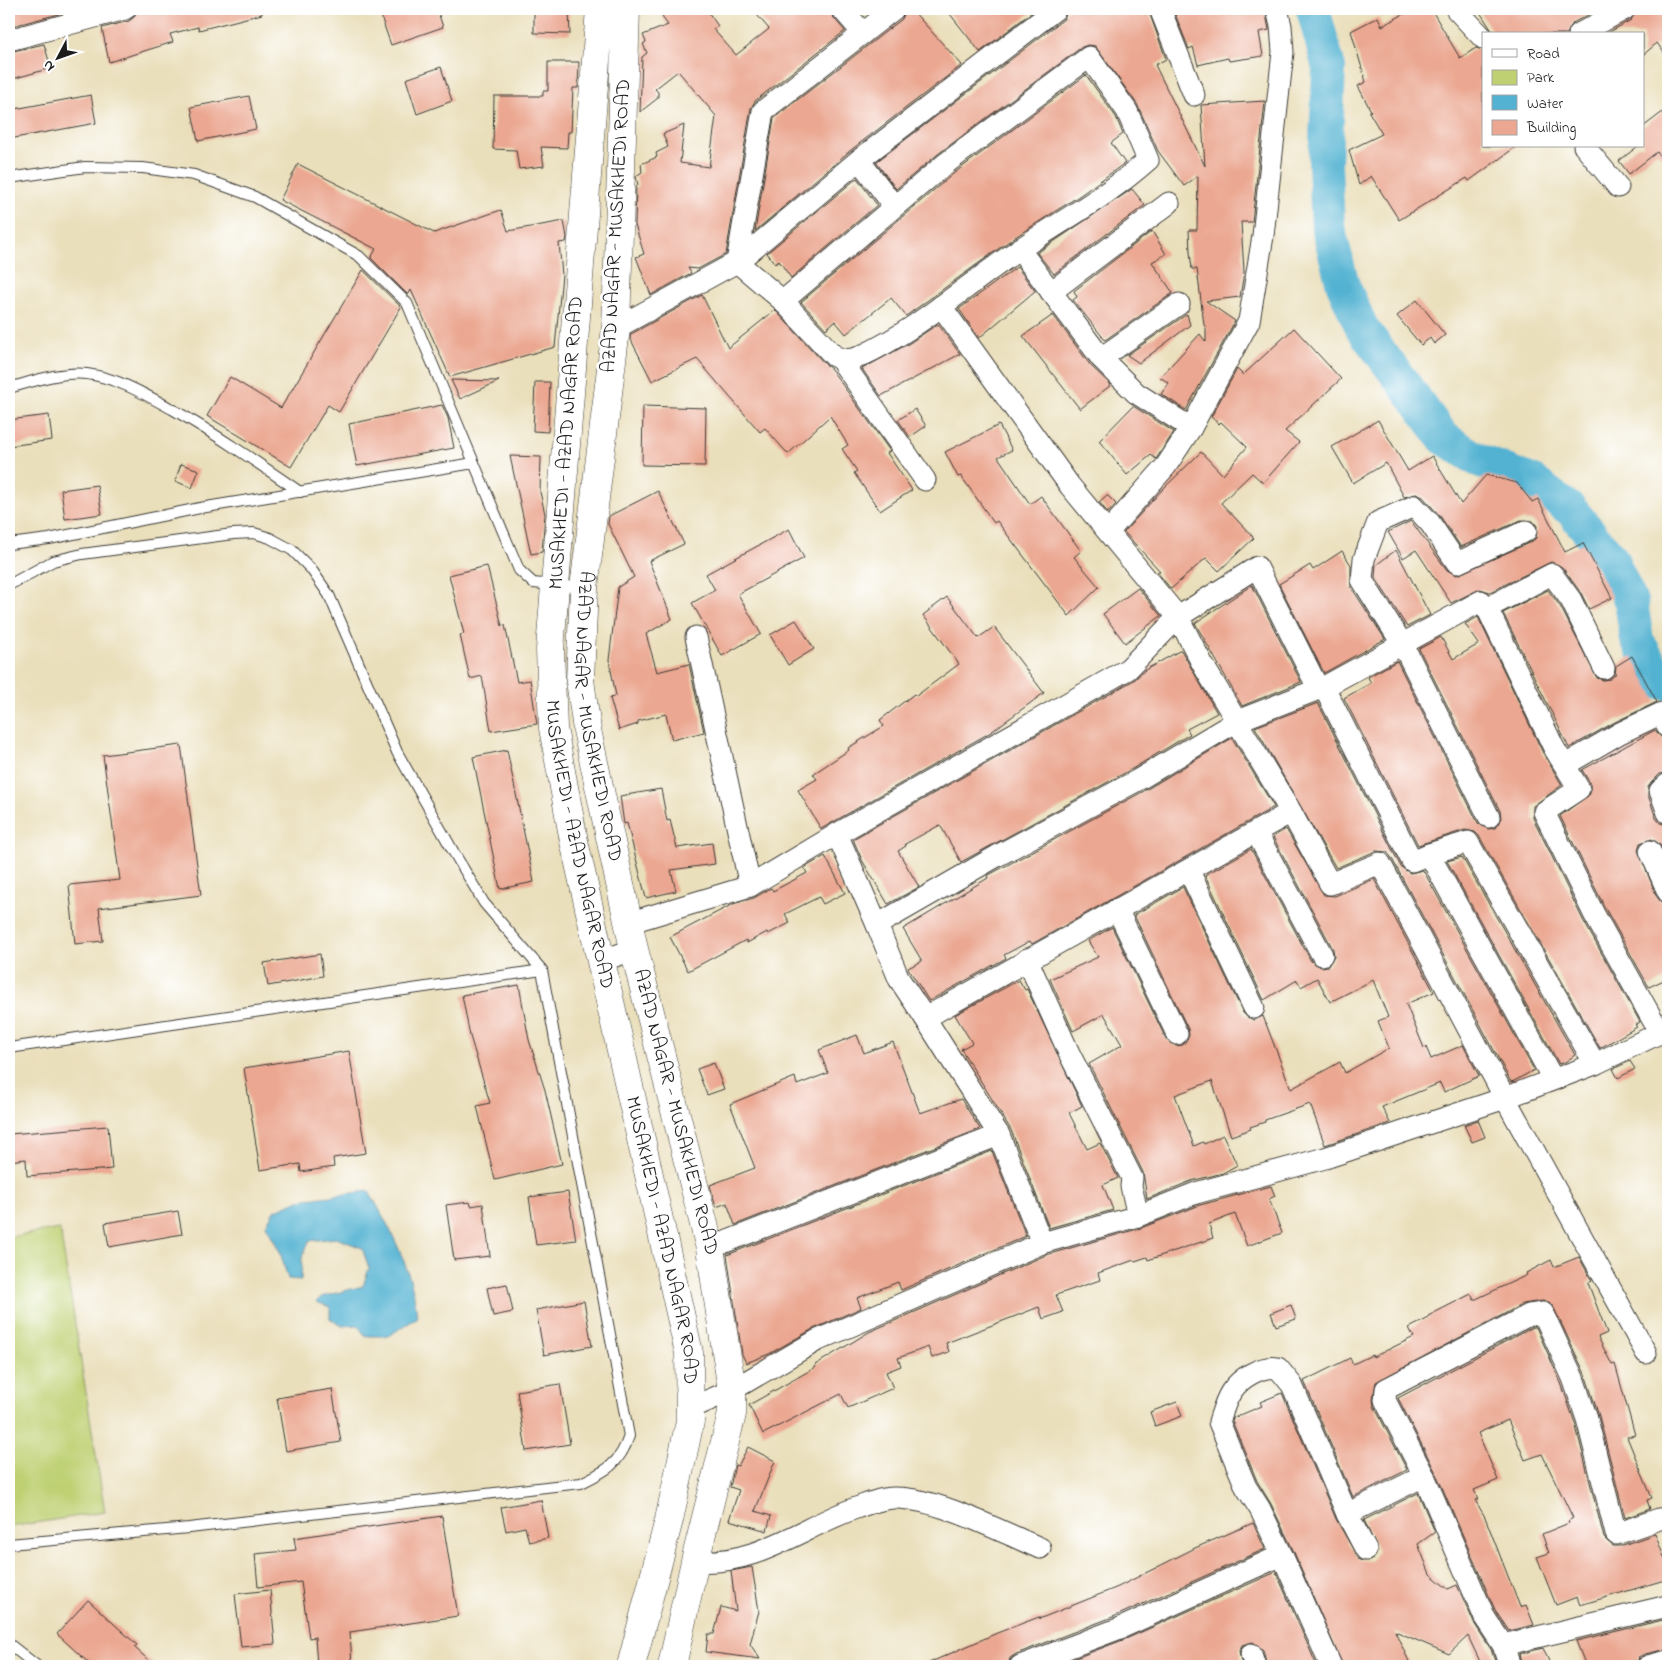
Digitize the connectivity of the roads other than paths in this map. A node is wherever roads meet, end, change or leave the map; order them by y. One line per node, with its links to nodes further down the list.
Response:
1 (125, 9): 14 (street)
2 (600, 9): 40 (main road, MUSAKHEDI - AZAD NAGAR ROAD)
3 (626, 9): 28 (main road, AZAD NAGAR - MUSAKHEDI ROAD)
4 (842, 9): 11 (street)
5 (894, 9): 11 (street)
6 (1056, 9): 17 (street)
7 (1160, 9): 15 (street)
8 (1277, 9): 32 (street)
9 (1456, 9): 13 (street)
10 (1625, 9): 12 (street)
11 (863, 32): 23 (street)
12 (1583, 32)
13 (1482, 37)
14 (9, 40)
15 (1194, 95)
16 (1586, 148): 19 (street)
17 (859, 160): 21 (street); 23 (street)
18 (9, 178): 33 (lane)
19 (1618, 187)
20 (1169, 203): 24 (street)
21 (894, 206): 22 (street); 25 (street)
22 (1019, 249): 24 (street); 27 (street)
23 (737, 262): 25 (street); 28 (street)
24 (1050, 292): 29 (street)
25 (783, 301): 30 (street)
26 (1178, 304): 29 (street)
27 (941, 306): 30 (street); 36 (street)
28 (616, 328): 41 (main road, AZAD NAGAR - MUSAKHEDI ROAD)
29 (1101, 358): 32 (street)
30 (840, 360): 34 (street)
31 (9, 388): 35 (lane)
32 (1191, 428): 36 (street)
33 (474, 463): 35 (lane); 40 (lane)
34 (925, 480)
35 (300, 492): 38 (lane)
36 (1109, 531): 43 (street)
37 (1526, 531): 45 (street)
38 (9, 544)
39 (9, 585): 69 (lane)
40 (556, 585): 41 (lane); 68 (main road, MUSAKHEDI - AZAD NAGAR ROAD)
41 (584, 588): 63 (main road, AZAD NAGAR - MUSAKHEDI ROAD)
42 (1487, 608): 45 (street); 46 (street); 50 (street)
43 (1178, 617): 47 (street); 48 (street); 56 (street)
44 (696, 637): 60 (street)
45 (1403, 645): 47 (street); 54 (street)
46 (1604, 668)
47 (1324, 687): 48 (street); 58 (street)
48 (1237, 721): 52 (street); 64 (street)
49 (1668, 728): 50 (street)
50 (1565, 765): 72 (street)
51 (1668, 784): 53 (street)
52 (1290, 812): 55 (street); 77 (street)
53 (1668, 813)
54 (1489, 817)
55 (1256, 832): 59 (street); 66 (street)
56 (837, 834): 60 (street); 64 (street)
57 (1650, 851): 61 (street)
58 (1429, 854): 75 (street); 76 (street)
59 (1189, 871): 62 (street); 70 (street)
60 (750, 886): 63 (street)
61 (1668, 892)
62 (1117, 909): 67 (street); 73 (street)
63 (628, 923): 65 (main road, AZAD NAGAR - MUSAKHEDI ROAD)
64 (876, 925): 71 (street)
65 (634, 949): 68 (street); 81 (main road, AZAD NAGAR - MUSAKHEDI ROAD)
66 (1322, 955)
67 (1027, 959): 71 (street); 79 (street)
68 (602, 961): 84 (main road, MUSAKHEDI - AZAD NAGAR ROAD)
69 (542, 970): 74 (lane); 88 (lane)
70 (1254, 1008)
71 (925, 1018): 78 (street)
72 (1664, 1031): 75 (street)
73 (1177, 1034)
74 (9, 1048)
75 (1595, 1064): 76 (street)
76 (1553, 1079): 77 (street)
77 (1505, 1098): 79 (street); 82 (street)
78 (1000, 1135): 80 (street); 81 (street)
79 (1138, 1216): 80 (street)
80 (1042, 1243): 83 (street)
81 (710, 1248): 83 (main road, AZAD NAGAR - MUSAKHEDI ROAD)
82 (1646, 1352)
83 (732, 1402): 84 (street); 92 (main road)
84 (690, 1409): 98 (main road, MUSAKHEDI - AZAD NAGAR ROAD)
85 (1424, 1476): 86 (street); 87 (street); 95 (street)
86 (1347, 1514): 90 (street); 91 (street)
87 (1668, 1518)
88 (9, 1544)
89 (1040, 1548): 92 (street)
90 (1366, 1550)
91 (1282, 1555): 100 (street); 101 (street)
92 (695, 1561): 99 (main road)
93 (1668, 1606): 95 (street)
94 (9, 1644): 97 (lane)
95 (1503, 1646): 102 (street)
96 (1668, 1661): 103 (street)
97 (37, 1666)
98 (631, 1666)
99 (672, 1666)
100 (1020, 1666)
101 (1331, 1666)
102 (1510, 1666)
103 (1648, 1666)

